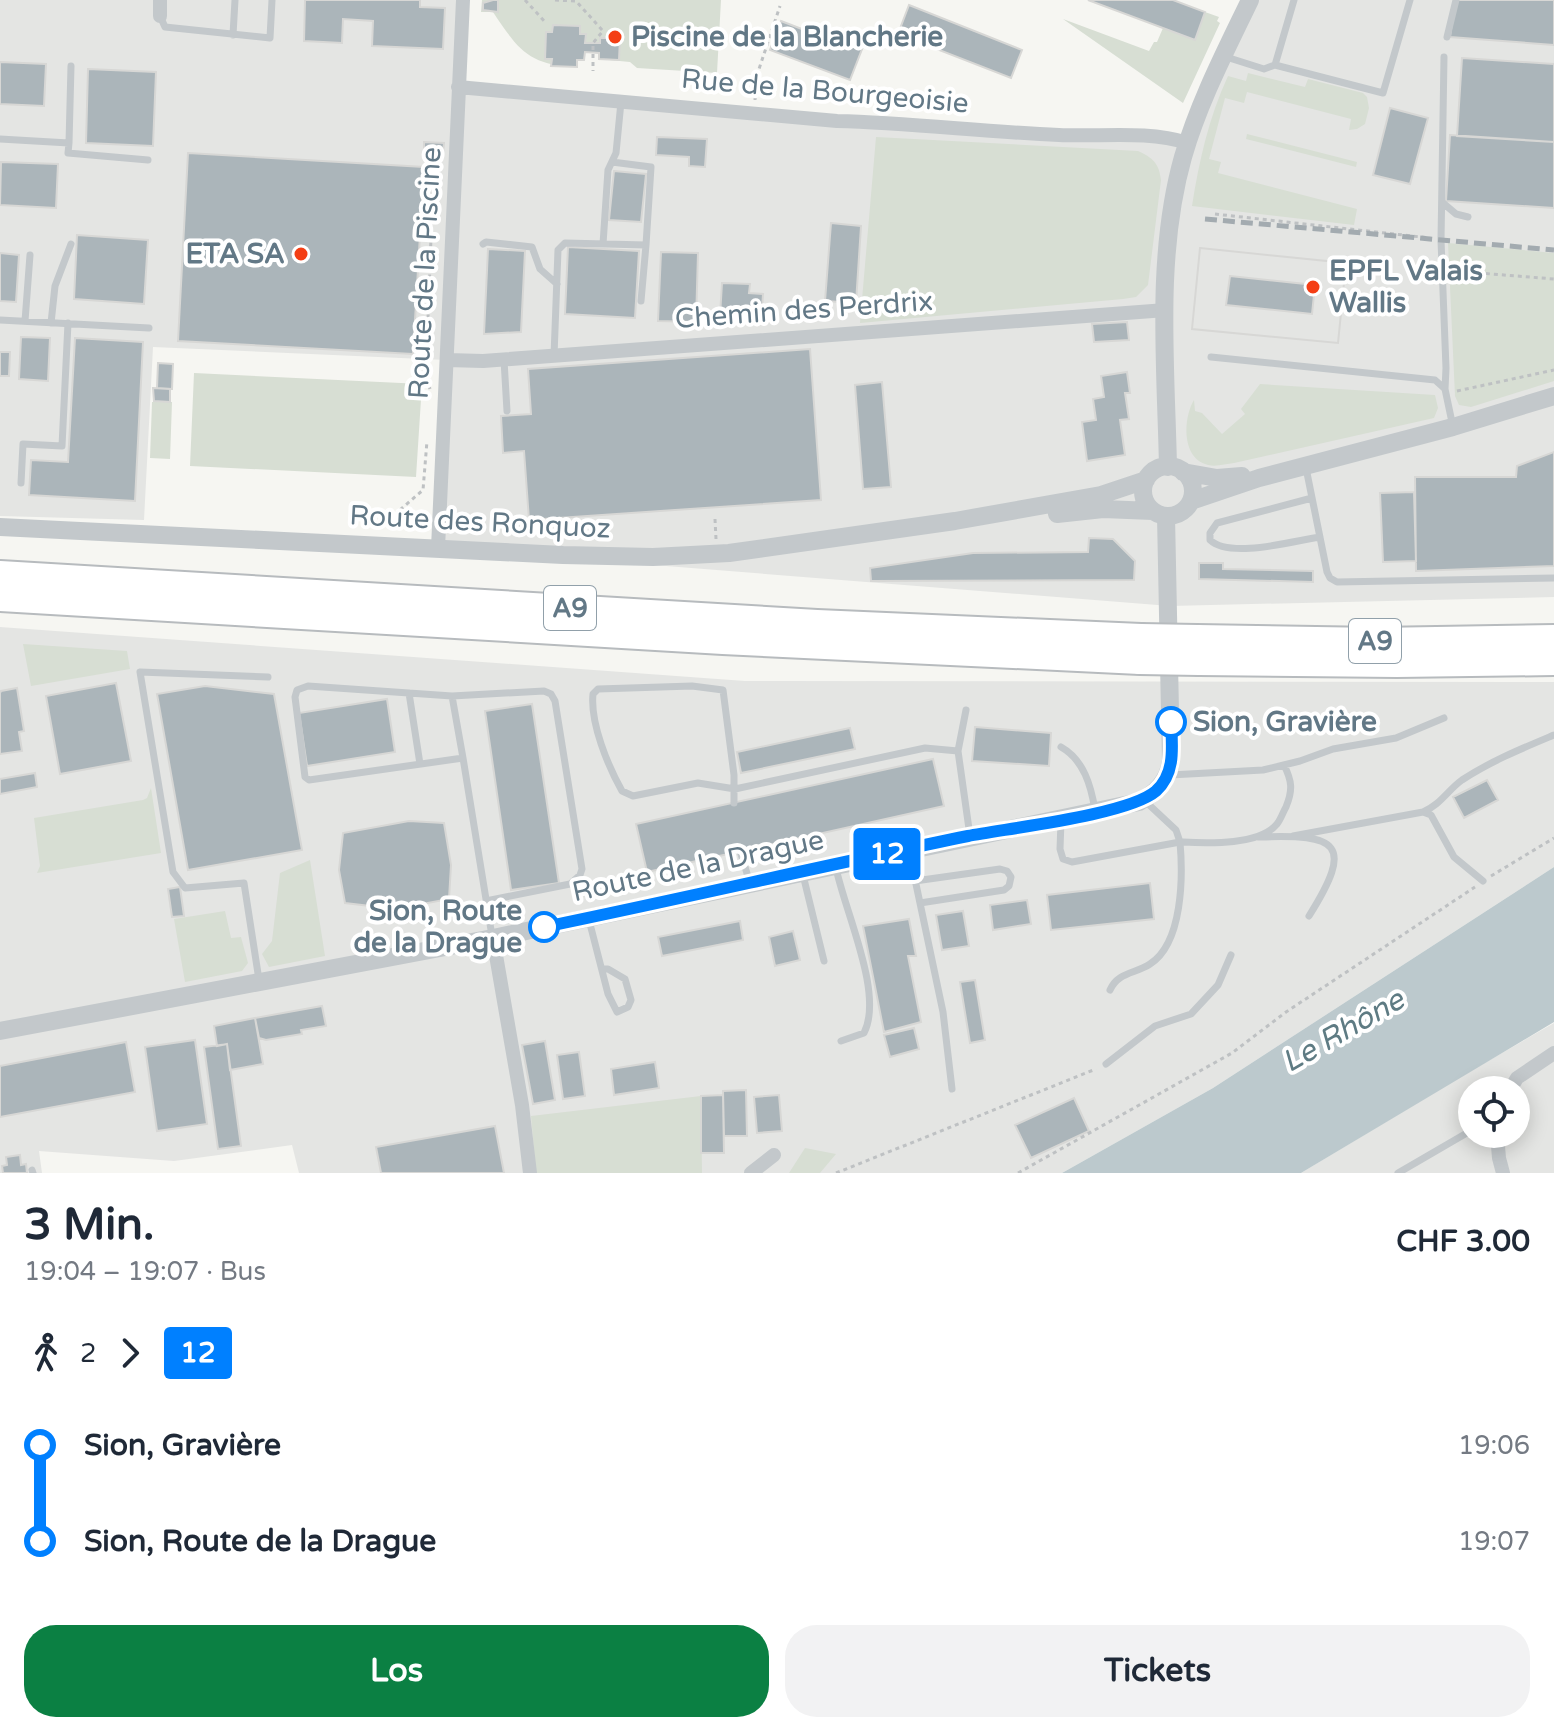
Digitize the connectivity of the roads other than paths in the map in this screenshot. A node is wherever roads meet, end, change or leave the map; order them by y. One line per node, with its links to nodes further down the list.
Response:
1 (160, 0): 9 (street)
2 (235, 0): 10 (lane)
3 (272, 0): 10 (lane)
4 (463, 0): 16 (street, Route de la Piscine)
5 (1250, 0): 12 (street)
6 (1294, 0): 14 (lane)
7 (1410, 0): 17 (lane)
8 (1456, 0): 11 (lane)
9 (160, 16): 10 (lane)
10 (233, 35)
11 (1447, 37)
12 (1222, 55): 14 (lane); 22 (street)
13 (1444, 57): 25 (lane)
14 (1275, 65): 17 (lane)
15 (71, 66): 21 (lane)
16 (458, 87): 18 (street, Rue de la Bourgeoisie); 42 (street, Route de la Piscine)
17 (1383, 93): 19 (lane)
18 (621, 100): 22 (street, Rue de la Bourgeoisie); 24 (lane)
19 (1379, 104)
20 (0, 139): 21 (lane)
21 (69, 143): 23 (lane)
22 (1188, 143): 34 (street)
23 (148, 160)
24 (612, 162): 29 (lane); 30 (lane)
25 (1442, 201): 26 (lane); 44 (lane)
26 (1468, 217)
27 (71, 244): 37 (lane)
28 (483, 244): 32 (lane)
29 (603, 244): 30 (lane); 32 (lane)
30 (646, 245): 33 (lane)
31 (30, 255): 36 (lane)
32 (557, 284): 40 (lane)
33 (641, 301)
34 (1166, 310): 40 (street, Chemin des Perdrix); 49 (street)
35 (0, 320): 36 (lane)
36 (25, 321): 37 (lane)
37 (51, 323): 38 (lane)
38 (68, 323): 39 (lane); 51 (lane)
39 (149, 328)
40 (554, 356): 43 (street, Chemin des Perdrix)
41 (1211, 357): 44 (lane)
42 (447, 360): 43 (street, Chemin des Perdrix); 58 (street, Route de la Piscine)
43 (504, 360): 46 (lane)
44 (1445, 391): 47 (lane)
45 (1554, 396): 47 (street)
46 (507, 411)
47 (1453, 427): 48 (street)
48 (1303, 467): 49 (street); 52 (lane); 53 (street)
49 (1176, 470): 50 (street); 53 (street)
50 (1146, 480): 54 (street); 55 (street, Route des Ronquoz)
51 (21, 483)
52 (1312, 498): 57 (lane); 57 (lane)
53 (1191, 501): 54 (street)
54 (1159, 513): 55 (street, Route des Ronquoz); 77 (street)
55 (955, 521): 58 (street, Route des Ronquoz)
56 (0, 527): 58 (street, Route des Ronquoz)
57 (1320, 537): 60 (lane)
58 (438, 548)
59 (0, 574): 63 (highway, A9)
60 (1554, 578)
61 (0, 598): 63 (highway, A9)
62 (1554, 638): 64 (highway, A9)
63 (1140, 649): 64 (highway, A9, bridge)
64 (1198, 650): 65 (highway, A9)
65 (1554, 662)
66 (268, 677): 103 (lane)
67 (409, 693): 68 (lane); 75 (lane); 75 (lane)
68 (452, 696): 74 (lane); 95 (lane)
69 (966, 710): 73 (lane)
70 (1444, 718): 76 (lane)
71 (1554, 735): 82 (lane)
72 (1061, 747): 81 (lane)
73 (958, 751): 78 (lane); 84 (lane)
74 (463, 758): 75 (lane); 95 (lane)
75 (420, 764)
76 (1284, 765): 77 (lane); 86 (lane)
77 (1168, 775): 79 (street)
78 (735, 789): 78 (lane); 80 (lane)
79 (1143, 800): 81 (street, Route de la Drague); 87 (lane)
80 (734, 803)
81 (1096, 812): 83 (street, Route de la Drague)
82 (1423, 812): 85 (lane); 93 (lane)
83 (1061, 819): 84 (street, Route de la Drague); 87 (lane)
84 (970, 836): 88 (street, Route de la Drague)
85 (1293, 836): 86 (lane); 97 (lane)
86 (1256, 837): 87 (lane)
87 (1180, 842): 104 (lane)
88 (909, 849): 90 (street, Route de la Drague); 92 (lane)
89 (740, 851): 94 (lane)
90 (836, 865): 91 (street, Route de la Drague); 106 (lane)
91 (802, 873): 94 (street, Route de la Drague); 101 (lane)
92 (915, 881): 96 (lane); 96 (lane)
93 (1483, 881)
94 (750, 884): 98 (street, Route de la Drague)
95 (486, 901): 99 (lane)
96 (920, 903): 110 (lane)
97 (1309, 916)
98 (588, 918): 99 (street, Route de la Drague); 102 (lane)
99 (493, 938): 103 (street, Route de la Drague); 114 (street)
100 (1231, 955): 108 (lane)
101 (824, 961)
102 (602, 969): 102 (lane)
103 (259, 982): 105 (street, Route de la Drague)
104 (1110, 990)
105 (0, 1031)
106 (841, 1041)
107 (1554, 1053): 109 (street)
108 (1106, 1064)
109 (1520, 1076)
110 (952, 1089)
111 (1458, 1138): 116 (lane)
112 (1498, 1148): 117 (street)
113 (774, 1155): 115 (street)
114 (530, 1173)
115 (751, 1173)
116 (1398, 1173)
117 (1503, 1173)

